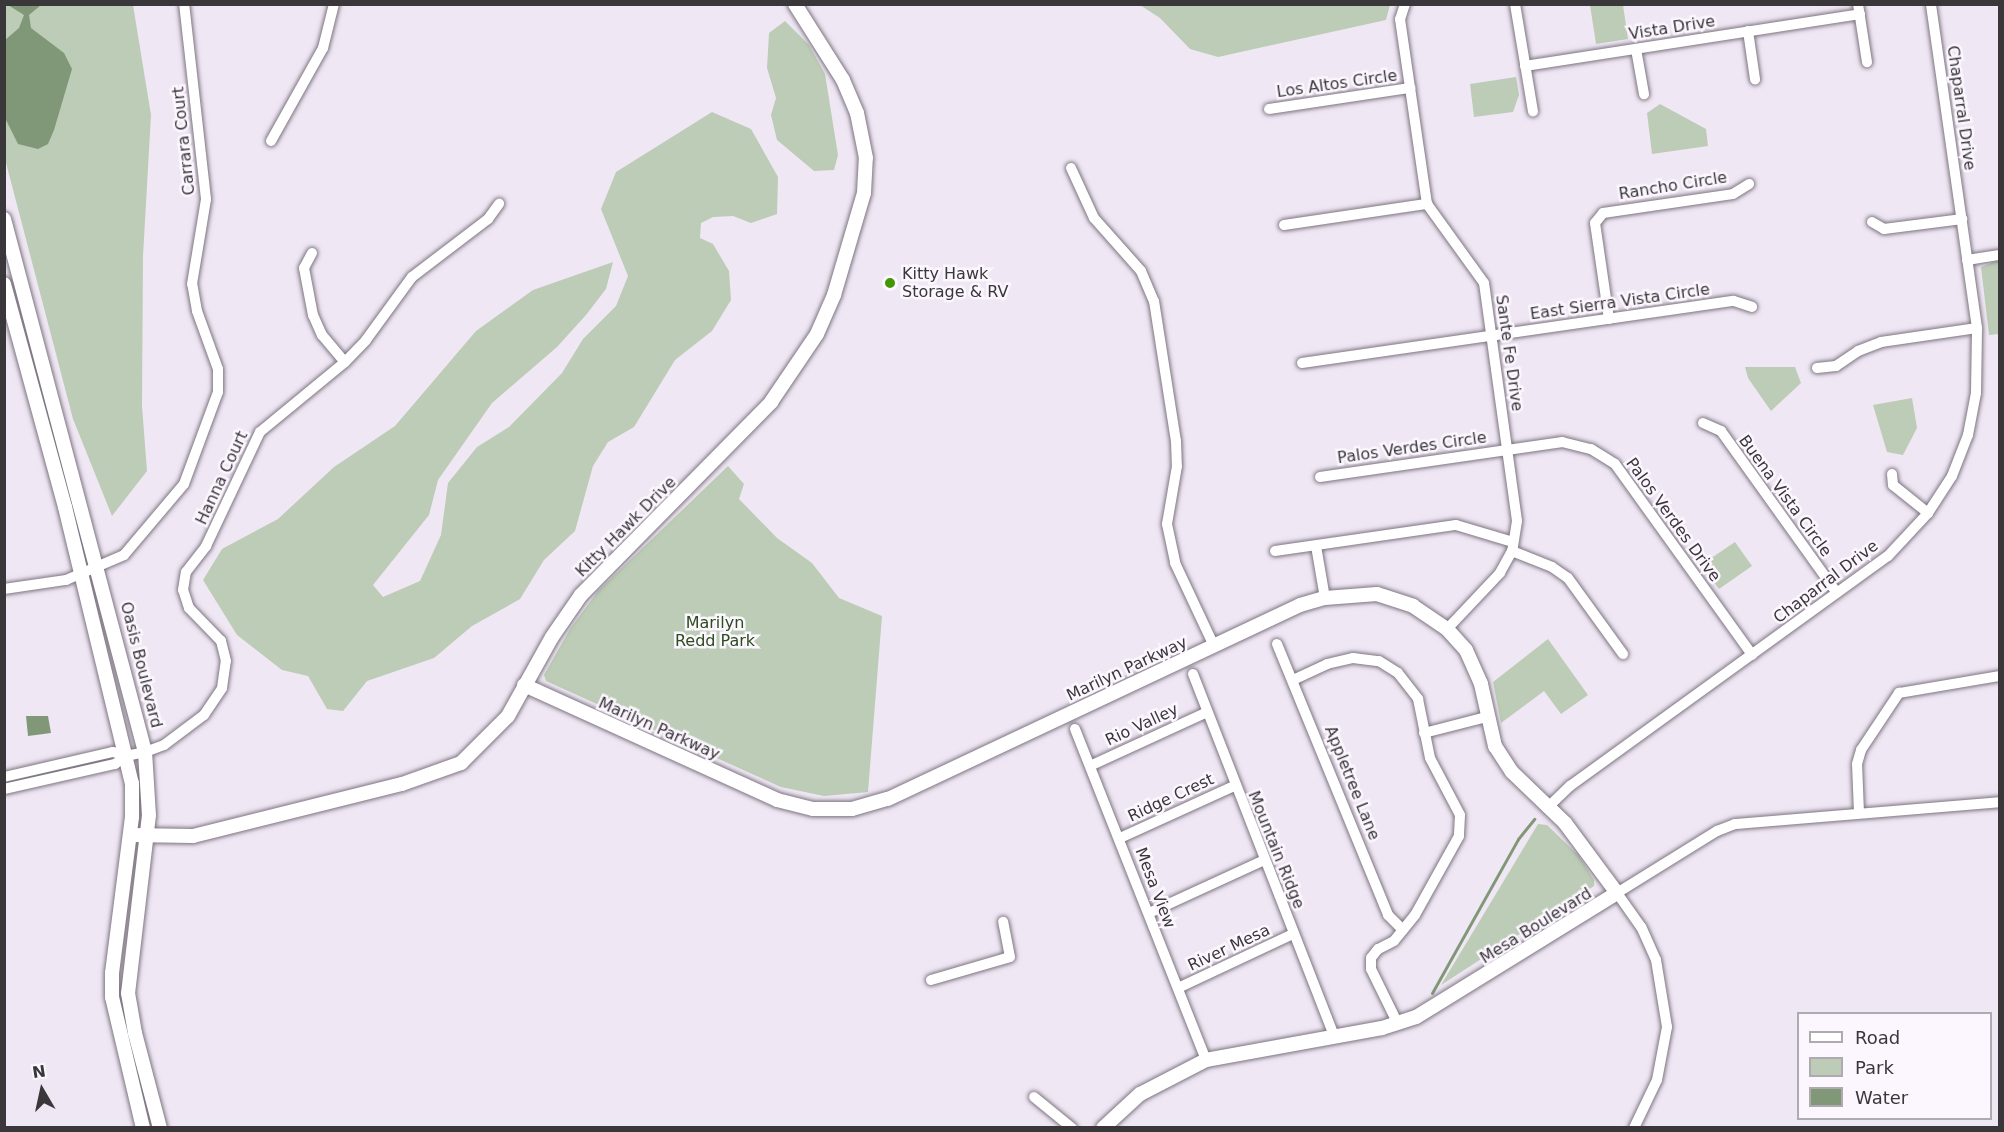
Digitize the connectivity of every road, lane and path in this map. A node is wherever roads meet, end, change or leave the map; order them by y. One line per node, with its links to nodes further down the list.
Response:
1 (184, 4): 45 (street, Carrara Court)
2 (334, 4): 17 (street)
3 (795, 4): 58 (street, Kitty Hawk Drive)
4 (1405, 4): 13 (street, Sante Fe Drive)
5 (1515, 4): 11 (street)
6 (1931, 4): 23 (street, Chaparral Drive)
7 (1859, 9): 8 (street, Vista Drive); 10 (street)
8 (1748, 31): 9 (street, Vista Drive); 12 (street)
9 (1636, 49): 11 (street, Vista Drive); 14 (street)
10 (1867, 62)
11 (1525, 66): 16 (street)
12 (1755, 80)
13 (1410, 88): 15 (street, Los Altos Circle); 21 (street, Sante Fe Drive)
14 (1644, 94)
15 (1269, 109)
16 (1533, 111)
17 (271, 141)
18 (1071, 168): 52 (street)
19 (1749, 184): 31 (street, Rancho Circle)
20 (499, 204): 34 (street, Hanna Court)
21 (1427, 204): 25 (street); 33 (street, Sante Fe Drive)
22 (4, 219): 45 (street, Oasis Boulevard)
23 (1962, 219): 24 (street); 28 (street, Chaparral Drive)
24 (1872, 222)
25 (1284, 225)
26 (312, 253): 34 (street)
27 (2000, 255): 28 (street)
28 (1968, 260): 32 (street, Chaparral Drive)
29 (4, 284): 46 (street)
30 (1752, 307): 31 (street, East Sierra Vista Circle)
31 (1609, 319): 33 (street, East Sierra Vista Circle)
32 (1977, 328): 36 (street); 41 (street, Chaparral Drive)
33 (1492, 335): 35 (street, East Sierra Vista Circle); 38 (street, Sante Fe Drive)
34 (345, 362): 63 (street, Hanna Court)
35 (1302, 363)
36 (1817, 368)
37 (1703, 423): 48 (street, Buena Vista Circle)
38 (1508, 450): 40 (street, Palos Verdes Circle); 43 (street, Sante Fe Drive); 54 (street, Palos Verdes Drive)
39 (1892, 474): 41 (street)
40 (1320, 477)
41 (1928, 513): 48 (street, Chaparral Drive)
42 (1316, 546): 43 (street); 44 (street); 49 (street)
43 (1513, 546): 50 (street, Sante Fe Drive); 53 (street)
44 (1275, 551)
45 (98, 567): 46 (street, Carrara Court); 63 (street, Oasis Boulevard)
46 (81, 574): 47 (street, Carrara Court); 64 (street)
47 (4, 589)
48 (1837, 593): 54 (street, Chaparral Drive)
49 (1325, 598): 50 (street, Marilyn Parkway); 52 (street, Marilyn Parkway)
50 (1447, 629): 60 (street, Marilyn Parkway)
51 (1277, 644): 57 (street, Appletree Lane)
52 (1214, 646): 58 (street, Marilyn Parkway)
53 (1623, 654)
54 (1752, 655): 70 (street, Chaparral Drive)
55 (1193, 674): 59 (street, Mountain Ridge)
56 (2000, 676): 71 (street)
57 (1293, 680): 62 (street); 79 (street, Appletree Lane)
58 (524, 685): 73 (street, Kitty Hawk Drive)
59 (1205, 713): 65 (street, Rio Valley); 67 (street, Mountain Ridge)
60 (1487, 717): 62 (street); 70 (street, Marilyn Parkway)
61 (1075, 729): 65 (street, Mesa View)
62 (1424, 733): 79 (street)
63 (145, 752): 64 (street, Hanna Court); 73 (street, Oasis Boulevard)
64 (126, 756): 66 (street); 68 (street); 72 (street)
65 (1092, 765): 74 (street, Mesa View)
66 (4, 777)
67 (1234, 786): 74 (street, Ridge Crest); 75 (street, Mountain Ridge)
68 (4, 789)
69 (2000, 802): 71 (street, Mesa Boulevard)
70 (1547, 808): 76 (street, Marilyn Parkway)
71 (1859, 813): 76 (street, Mesa Boulevard)
72 (130, 835): 73 (street, Kitty Hawk Drive); 87 (street)
73 (147, 836): 88 (street, Oasis Boulevard)
74 (1120, 838): 77 (street, Mesa View)
75 (1264, 860): 77 (street); 80 (street, Mountain Ridge)
76 (1617, 893): 83 (street, Mesa Boulevard); 91 (street)
77 (1149, 914): 82 (street, Mesa View)
78 (1003, 922): 81 (street)
79 (1403, 930): 83 (street)
80 (1293, 934): 82 (street, River Mesa); 84 (street, Mountain Ridge)
81 (931, 980)
82 (1178, 988): 85 (street, Mesa View)
83 (1398, 1024): 84 (street, Mesa Boulevard)
84 (1334, 1036): 85 (street, Mesa Boulevard)
85 (1206, 1060): 90 (street, Mesa Boulevard)
86 (1034, 1097): 89 (street)
87 (143, 1128)
88 (160, 1128)
89 (1072, 1128)
90 (1103, 1128)
91 (1634, 1128)

